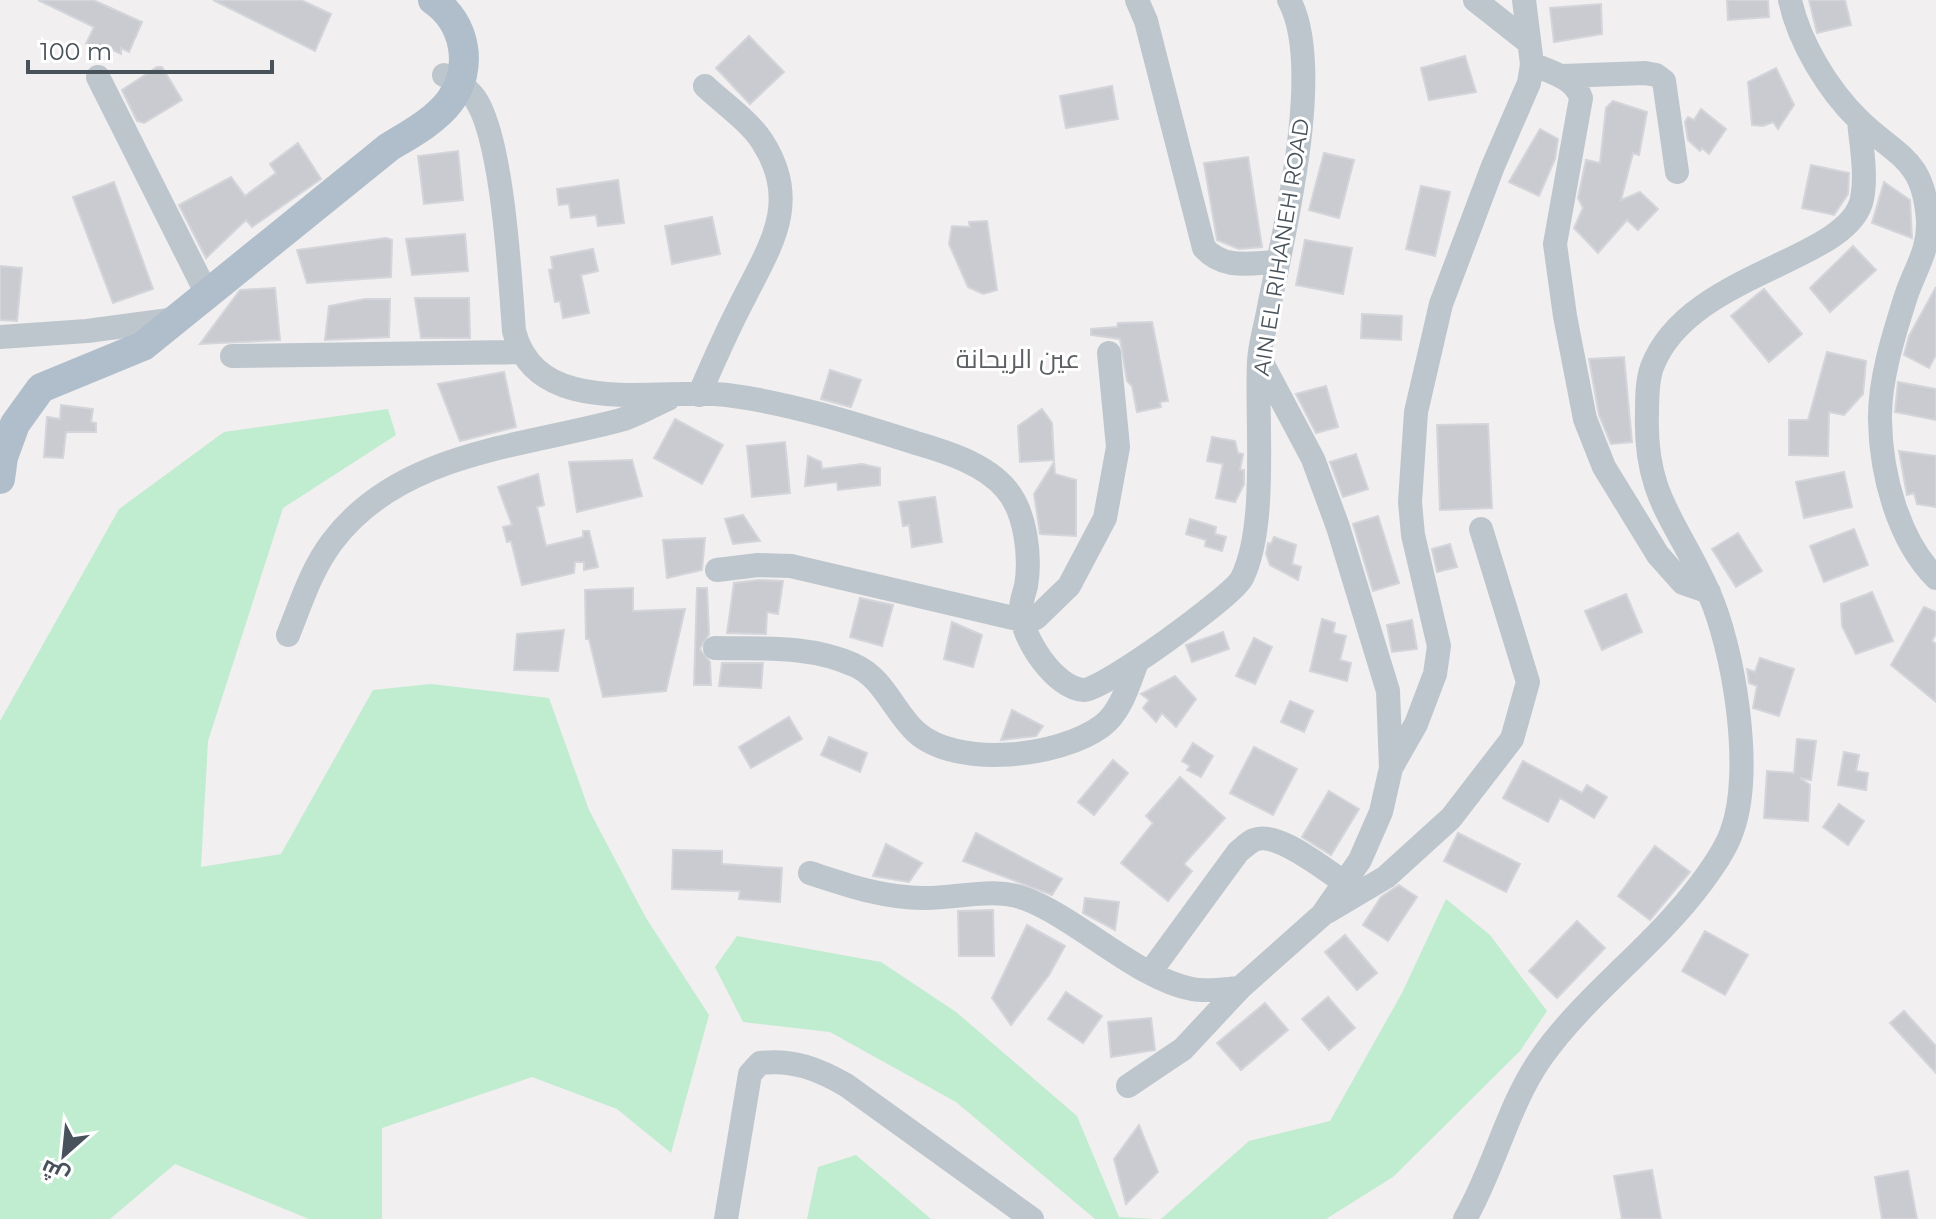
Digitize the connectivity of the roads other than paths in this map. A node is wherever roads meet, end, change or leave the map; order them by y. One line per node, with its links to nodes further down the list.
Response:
1 (427, 0): 12 (main road)
2 (433, 0): 12 (main road)
3 (1137, 0): 15 (street)
4 (1289, 0): 15 (street, AIN EL RIHANEH ROAD)
5 (1475, 0): 8 (street)
6 (1524, 0): 8 (street)
7 (1790, 0): 13 (street)
8 (1530, 52): 9 (street); 33 (street)
9 (1562, 76): 14 (street); 28 (street)
10 (98, 77): 16 (street)
11 (705, 86): 23 (street)
12 (447, 89): 16 (main road); 19 (street)
13 (1859, 120): 27 (street); 28 (street)
14 (1677, 172)
15 (1277, 262): 22 (street, AIN EL RIHANEH ROAD)
16 (206, 292): 17 (main road)
17 (177, 319): 18 (street); 24 (main road)
18 (0, 337)
19 (519, 352): 21 (street); 23 (street, AIN EL RIHANEH ROAD)
20 (1109, 353): 29 (street)
21 (232, 356)
22 (1259, 357): 32 (street, AIN EL RIHANEH ROAD); 33 (street)
23 (688, 394): 29 (street, AIN EL RIHANEH ROAD); 30 (street)
24 (0, 479)
25 (1481, 529): 36 (street)
26 (717, 570): 29 (street)
27 (1936, 578)
28 (1709, 592): 42 (street)
29 (1023, 608): 32 (street, AIN EL RIHANEH ROAD)
30 (288, 635)
31 (715, 648): 32 (street)
32 (1138, 660)
33 (1391, 768): 35 (street)
34 (810, 873): 37 (street)
35 (1345, 883): 36 (street); 37 (street)
36 (1322, 915): 38 (street)
37 (1151, 971): 38 (street)
38 (1240, 988): 39 (street)
39 (1128, 1086)
40 (726, 1219): 41 (street)
41 (1032, 1219)
42 (1465, 1219)

